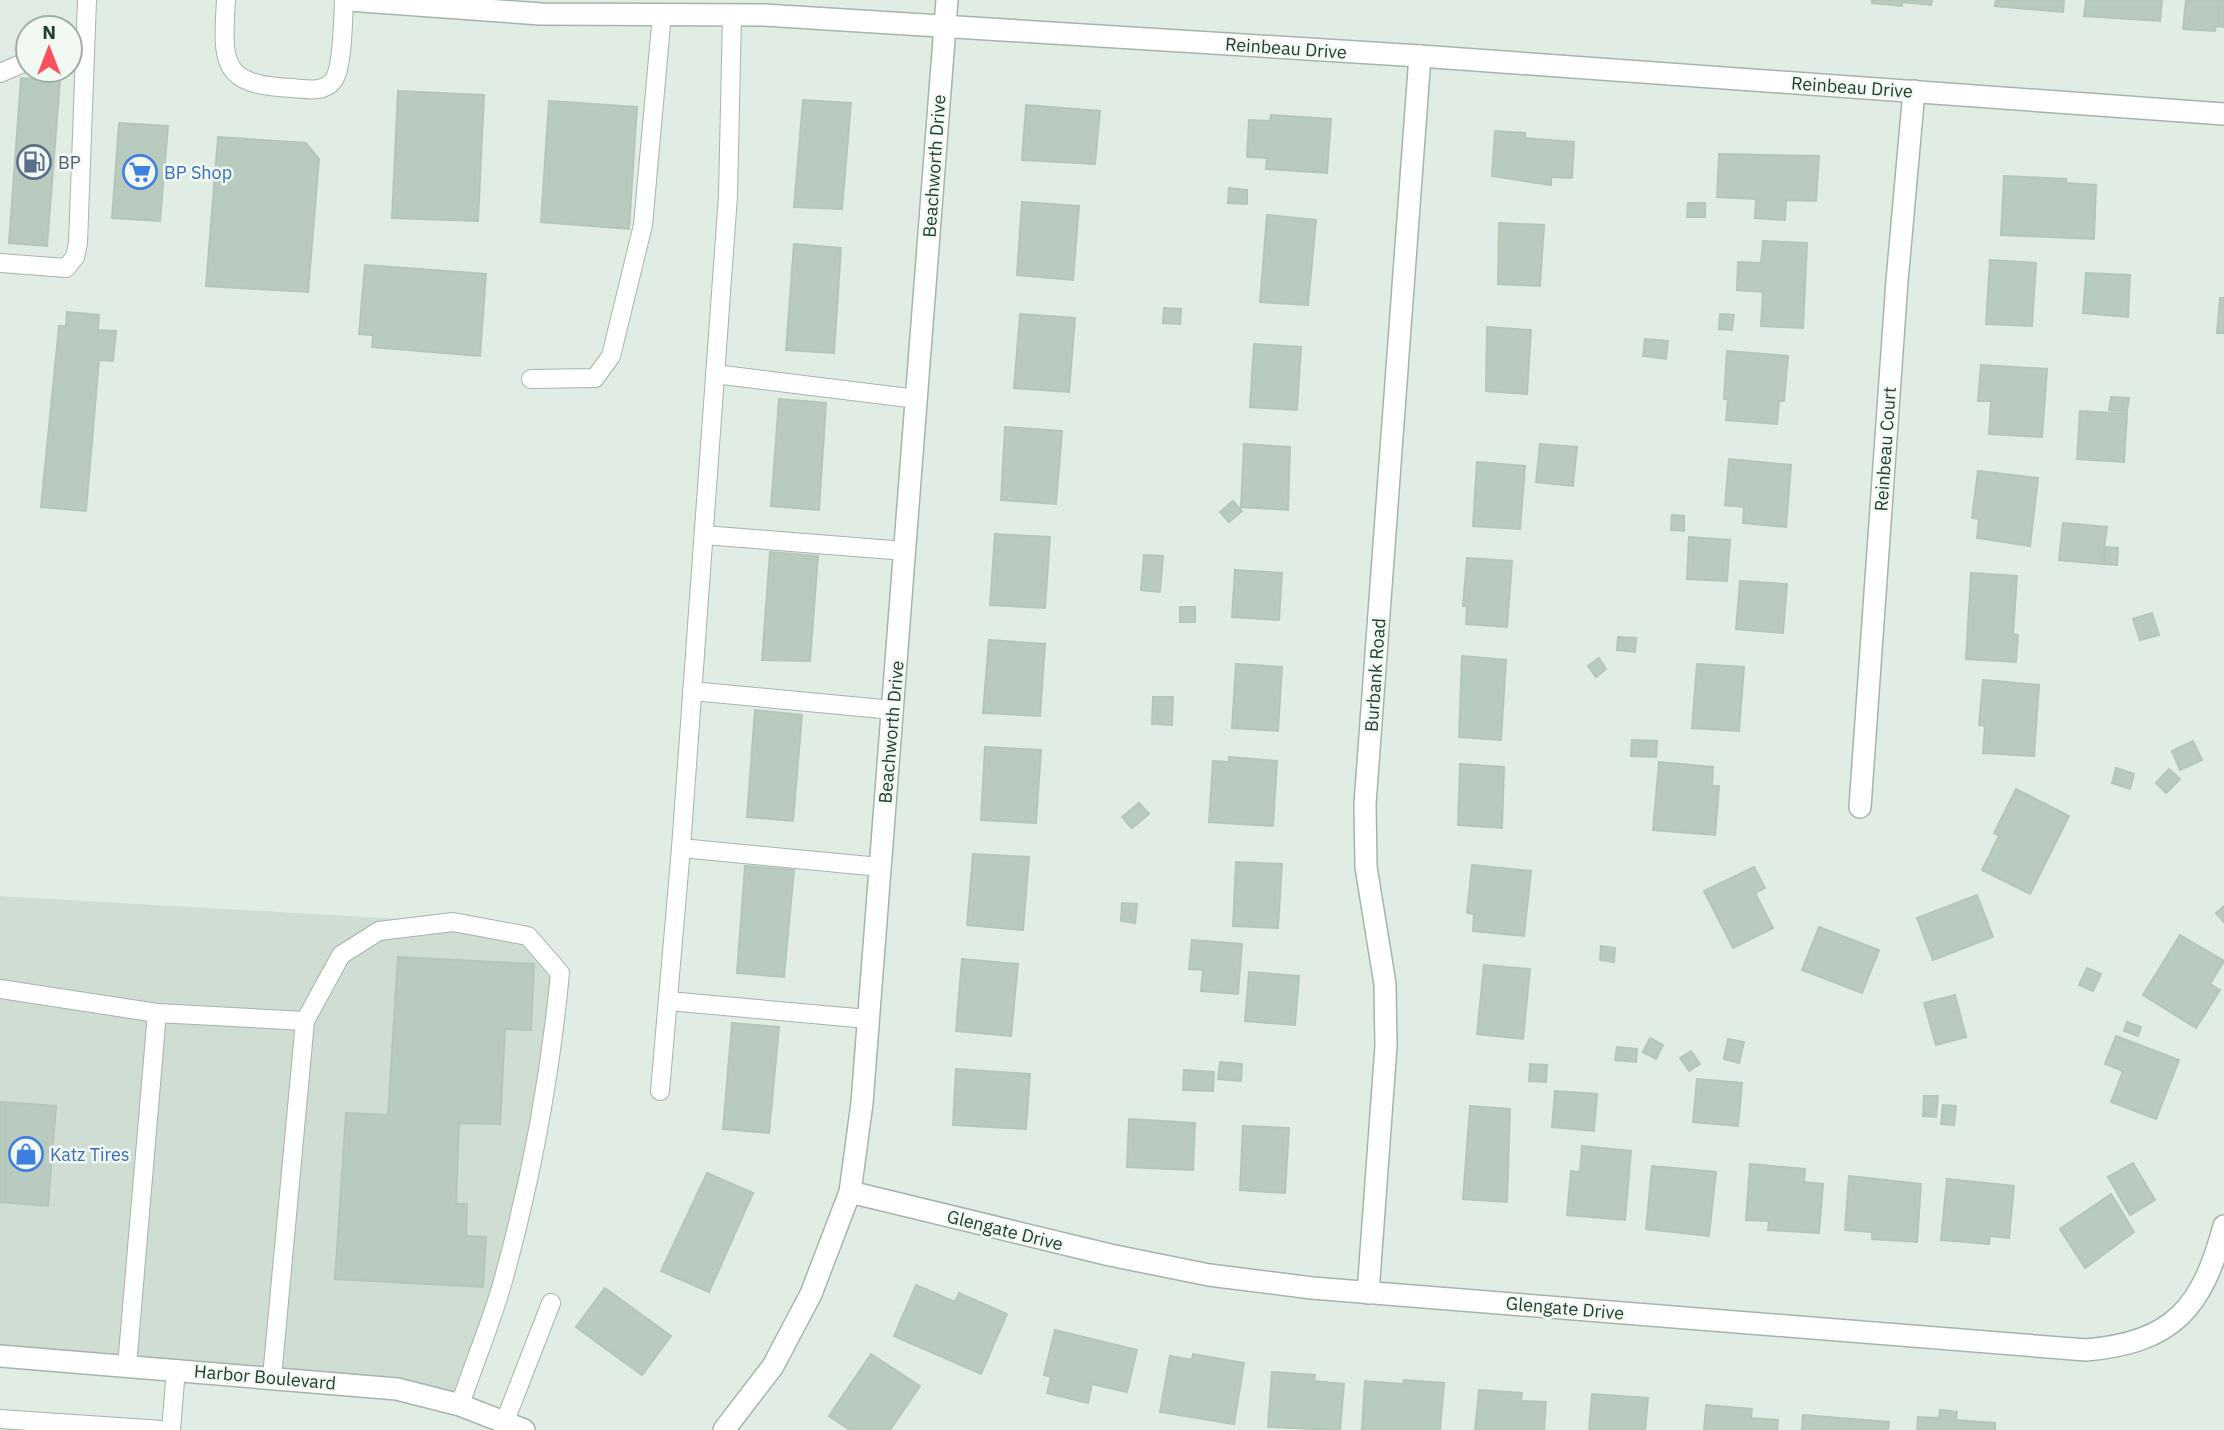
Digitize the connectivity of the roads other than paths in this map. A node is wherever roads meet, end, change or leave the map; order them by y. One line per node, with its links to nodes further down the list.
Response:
1 (226, 0): 2 (lane)
2 (346, 0): 4 (street, Reinbeau Drive)
3 (947, 0): 7 (street, Beachworth Drive)
4 (526, 6): 5 (street, Reinbeau Drive)
5 (662, 14): 6 (street, Reinbeau Drive); 14 (lane)
6 (732, 15): 7 (street, Reinbeau Drive); 13 (lane)
7 (945, 27): 8 (street, Reinbeau Drive); 15 (street, Beachworth Drive)
8 (1420, 56): 10 (street, Reinbeau Drive); 31 (street, Burbank Road)
9 (77, 84): 12 (lane)
10 (1914, 91): 11 (street, Reinbeau Drive); 20 (street, Reinbeau Court)
11 (2224, 114)
12 (0, 263)
13 (715, 374): 15 (lane); 16 (lane)
14 (531, 379)
15 (917, 399): 17 (street, Beachworth Drive)
16 (704, 535): 17 (lane); 18 (lane)
17 (905, 551): 19 (street, Beachworth Drive)
18 (692, 691): 19 (lane); 21 (lane)
19 (893, 710): 22 (street, Beachworth Drive)
20 (1860, 807)
21 (681, 848): 22 (lane); 24 (lane)
22 (880, 867): 26 (street, Beachworth Drive)
23 (0, 989): 25 (lane)
24 (668, 1002): 26 (lane); 28 (lane)
25 (157, 1013): 27 (lane); 34 (lane)
26 (868, 1019): 29 (street, Beachworth Drive)
27 (305, 1021): 36 (lane); 37 (lane)
28 (660, 1091)
29 (850, 1192): 31 (street, Glengate Drive); 43 (street, Beachworth Drive)
30 (2224, 1226): 31 (street, Glengate Drive)
31 (1368, 1293)
32 (551, 1303): 39 (lane)
33 (0, 1356): 34 (street, Harbor Boulevard)
34 (127, 1366): 35 (street, Harbor Boulevard)
35 (176, 1369): 36 (street, Harbor Boulevard); 42 (lane)
36 (272, 1377): 37 (street, Harbor Boulevard)
37 (460, 1405): 39 (street, Harbor Boulevard)
38 (0, 1419): 40 (lane)
39 (515, 1425)
40 (127, 1429): 41 (lane)
41 (162, 1430)
42 (170, 1430)
43 (724, 1430)

